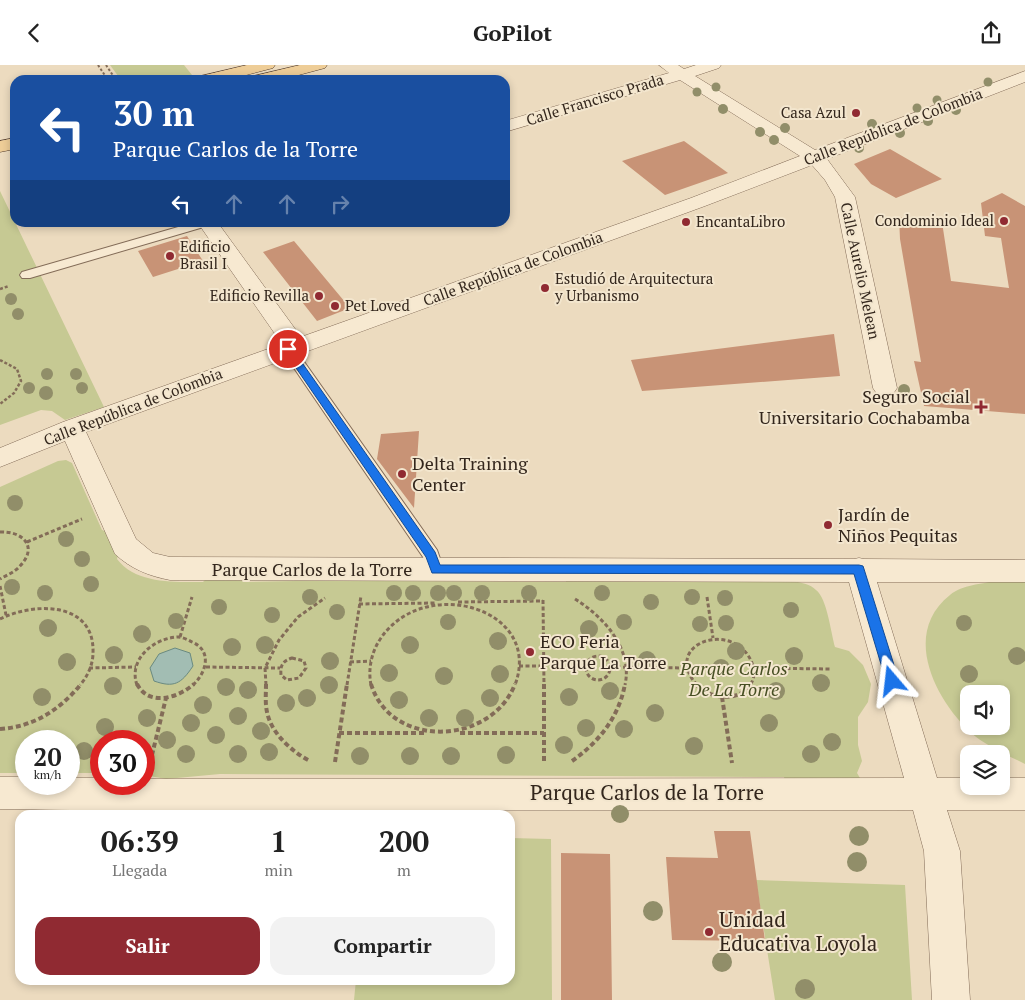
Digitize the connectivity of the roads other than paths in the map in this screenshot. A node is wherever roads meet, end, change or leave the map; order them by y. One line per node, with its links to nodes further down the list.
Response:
1 (267, 65): 5 (main road)
2 (319, 65): 6 (main road)
3 (713, 65): 4 (street, Calle Francisco Prada)
4 (675, 70): 8 (street, Calle Francisco Prada); 9 (street, Calle Aurelio Melean)
5 (227, 75)
6 (280, 75)
7 (1025, 76): 9 (street, Calle República de Colombia)
8 (510, 125)
9 (815, 158): 13 (street, Calle República de Colombia); 14 (street, Calle Aurelio Melean)
10 (189, 227): 12 (lane)
11 (211, 227): 13 (street)
12 (26, 275)
13 (292, 348): 15 (street, Calle República de Colombia); 18 (lane)
14 (885, 388)
15 (72, 428): 16 (street, Calle República de Colombia); 18 (street, Parque Carlos de la Torre)
16 (0, 458)
17 (859, 569): 18 (street, Parque Carlos de la Torre); 19 (street, Parque Carlos de la Torre); 21 (street)
18 (436, 570)
19 (1025, 571)
20 (0, 793): 21 (street, Parque Carlos de la Torre)
21 (926, 793): 22 (street, Parque Carlos de la Torre); 23 (street)
22 (1025, 793)
23 (951, 1000)

